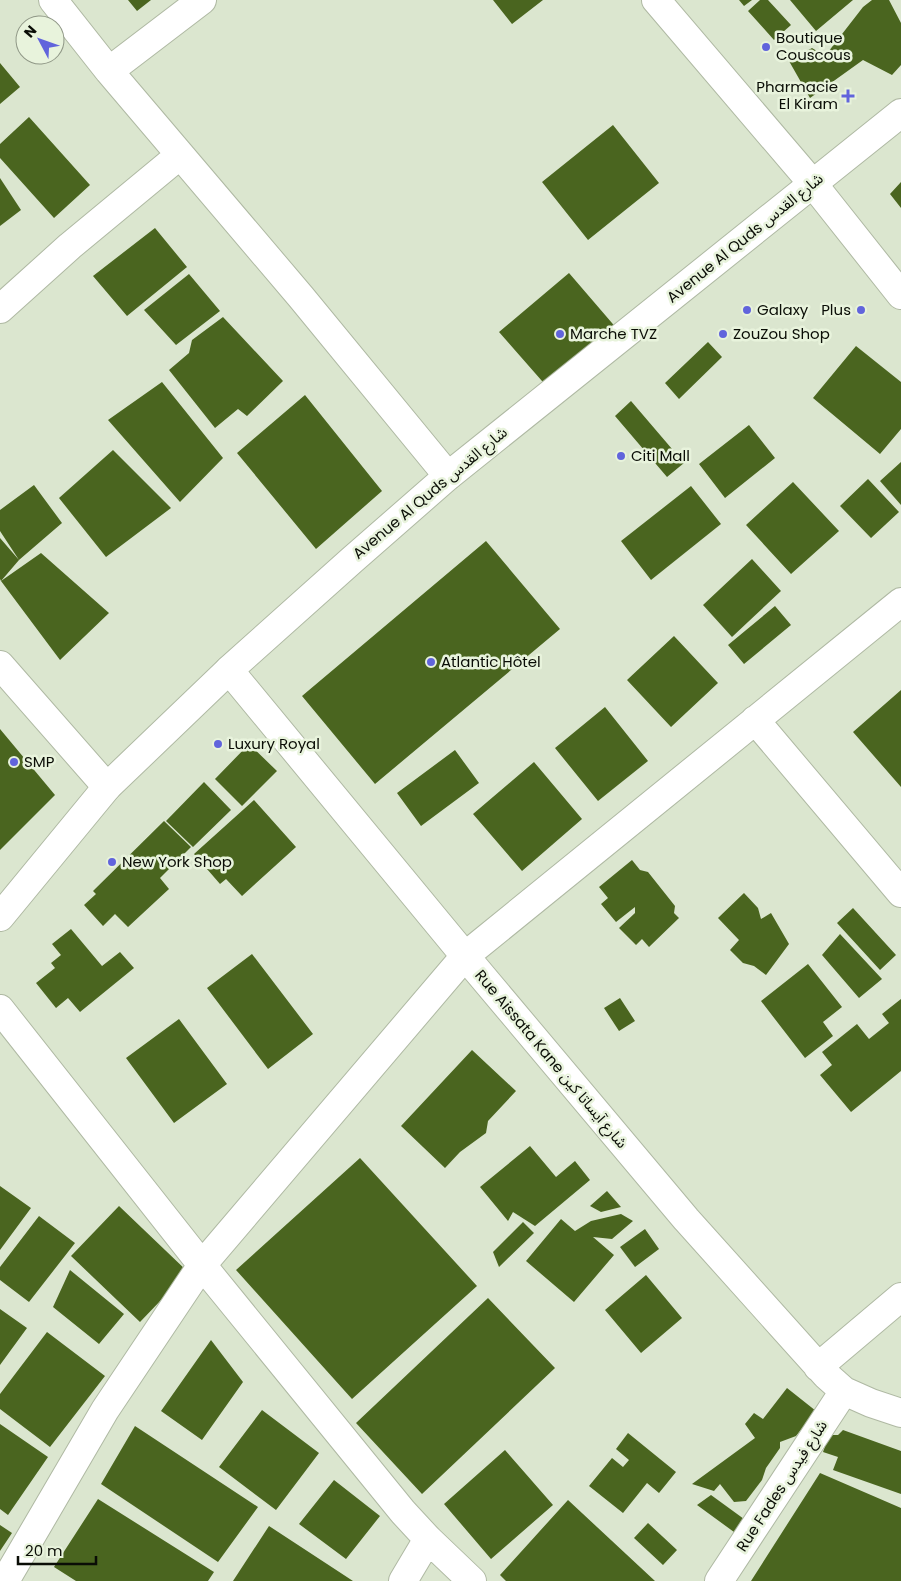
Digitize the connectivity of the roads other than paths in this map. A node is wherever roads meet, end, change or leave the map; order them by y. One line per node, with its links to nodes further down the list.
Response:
1 (53, 0): 4 (street)
2 (202, 0): 4 (street)
3 (656, 0): 7 (street)
4 (109, 71): 6 (street)
5 (901, 113): 7 (street, Avenue Al Quds شارع القدس)
6 (180, 155): 9 (street); 10 (street)
7 (813, 184): 8 (street); 10 (street, Avenue Al Quds شارع القدس)
8 (901, 295)
9 (0, 309)
10 (448, 476): 13 (street, Avenue Al Quds شارع القدس)
11 (901, 602): 14 (street)
12 (0, 665): 15 (street)
13 (229, 670): 15 (street, Avenue Al Quds شارع القدس); 18 (street, Rue Aissata Kane شارع آيساتا كين)
14 (755, 720): 16 (street); 18 (street)
15 (106, 788): 17 (street, Avenue Al Quds شارع القدس)
16 (901, 892)
17 (0, 917)
18 (464, 956): 20 (street); 22 (street, Rue Aissata Kane شارع آيساتا كين)
19 (0, 1009): 20 (street)
20 (202, 1265): 25 (street); 26 (street)
21 (901, 1298): 22 (street)
22 (818, 1367): 23 (street, Rue Aissata Kane شارع آيساتا كين)
23 (844, 1391): 24 (street, Rue Aissata Kane شارع آيساتا كين); 29 (street, Rue Fades شارع فيدس)
24 (901, 1414)
25 (428, 1539): 27 (street); 28 (street)
26 (5, 1581)
27 (403, 1581)
28 (472, 1581)
29 (719, 1581)

